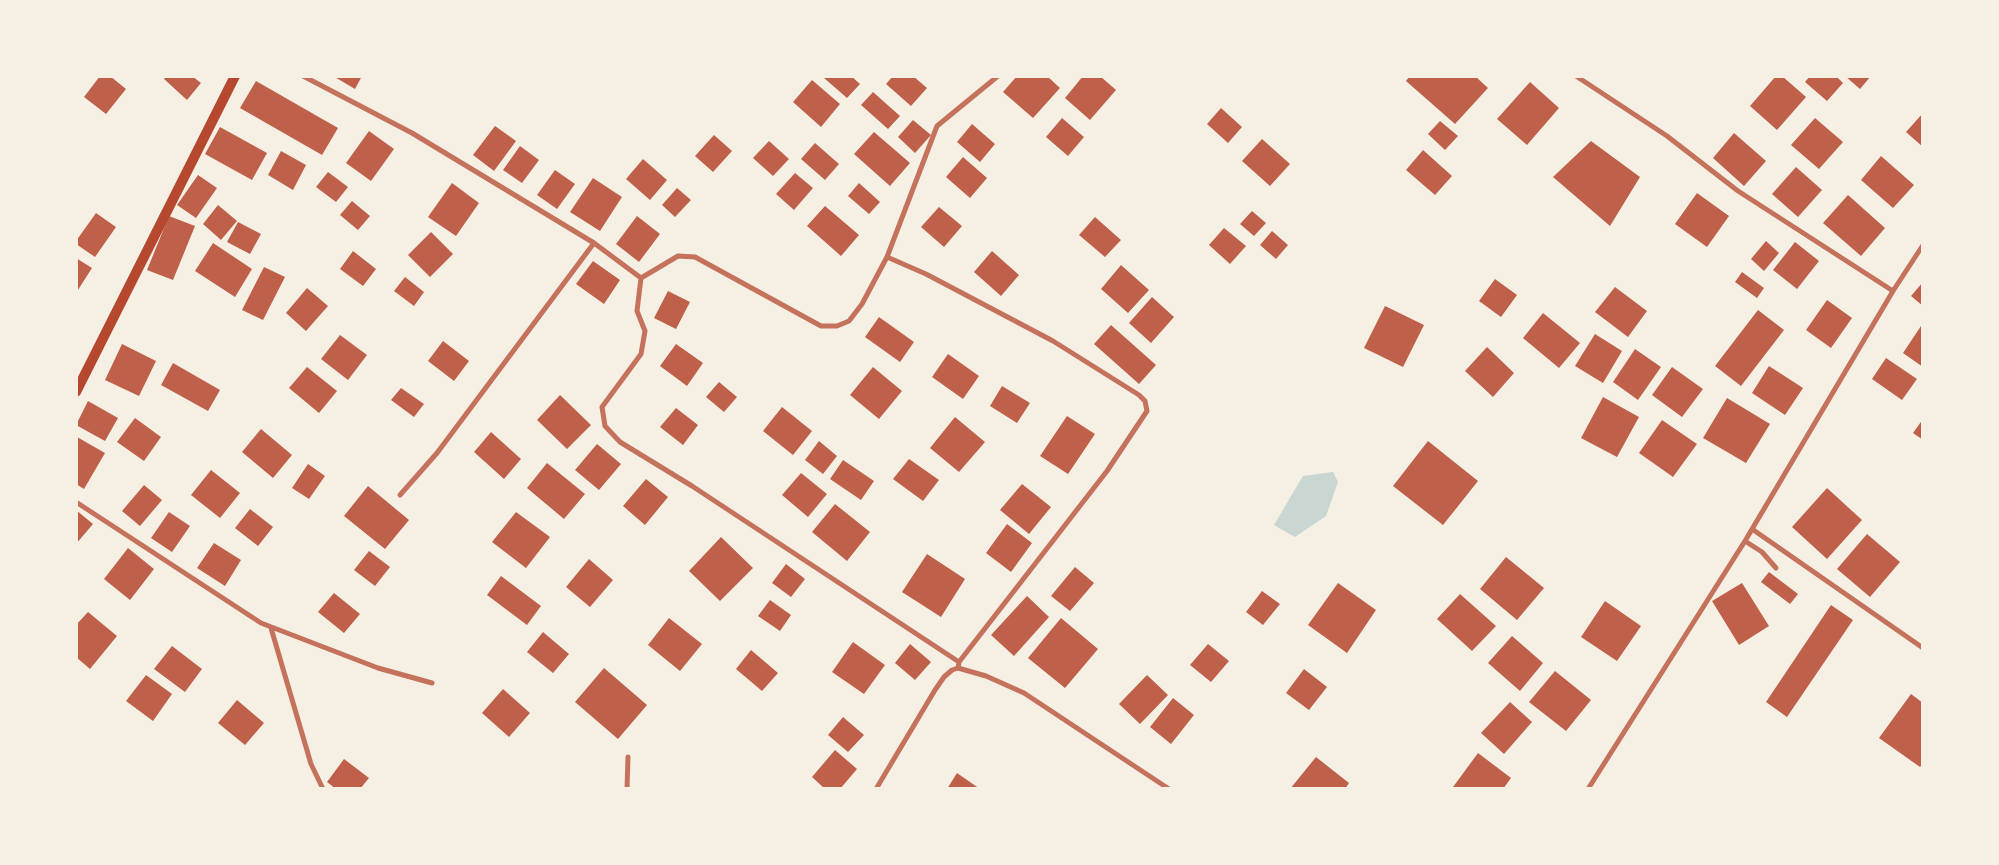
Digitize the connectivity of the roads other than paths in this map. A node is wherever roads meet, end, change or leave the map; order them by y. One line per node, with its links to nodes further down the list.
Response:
1 (235, 76): 10 (main road)
2 (303, 76): 5 (street)
3 (998, 76): 7 (street)
4 (1576, 76): 9 (street)
5 (594, 243): 8 (street); 11 (street)
6 (1923, 245): 9 (street)
7 (887, 257): 8 (street); 18 (street)
8 (641, 278): 18 (street)
9 (1893, 291): 13 (street)
10 (76, 392)
11 (400, 495)
12 (76, 502): 16 (street)
13 (1752, 529): 14 (street); 17 (street)
14 (1746, 541): 15 (street); 25 (street)
15 (1776, 568)
16 (271, 628): 19 (street); 21 (street)
17 (1923, 648)
18 (958, 665): 23 (street); 24 (street)
19 (432, 683)
20 (628, 757): 22 (street)
21 (323, 789)
22 (627, 789)
23 (876, 789)
24 (1169, 789)
25 (1588, 789)

